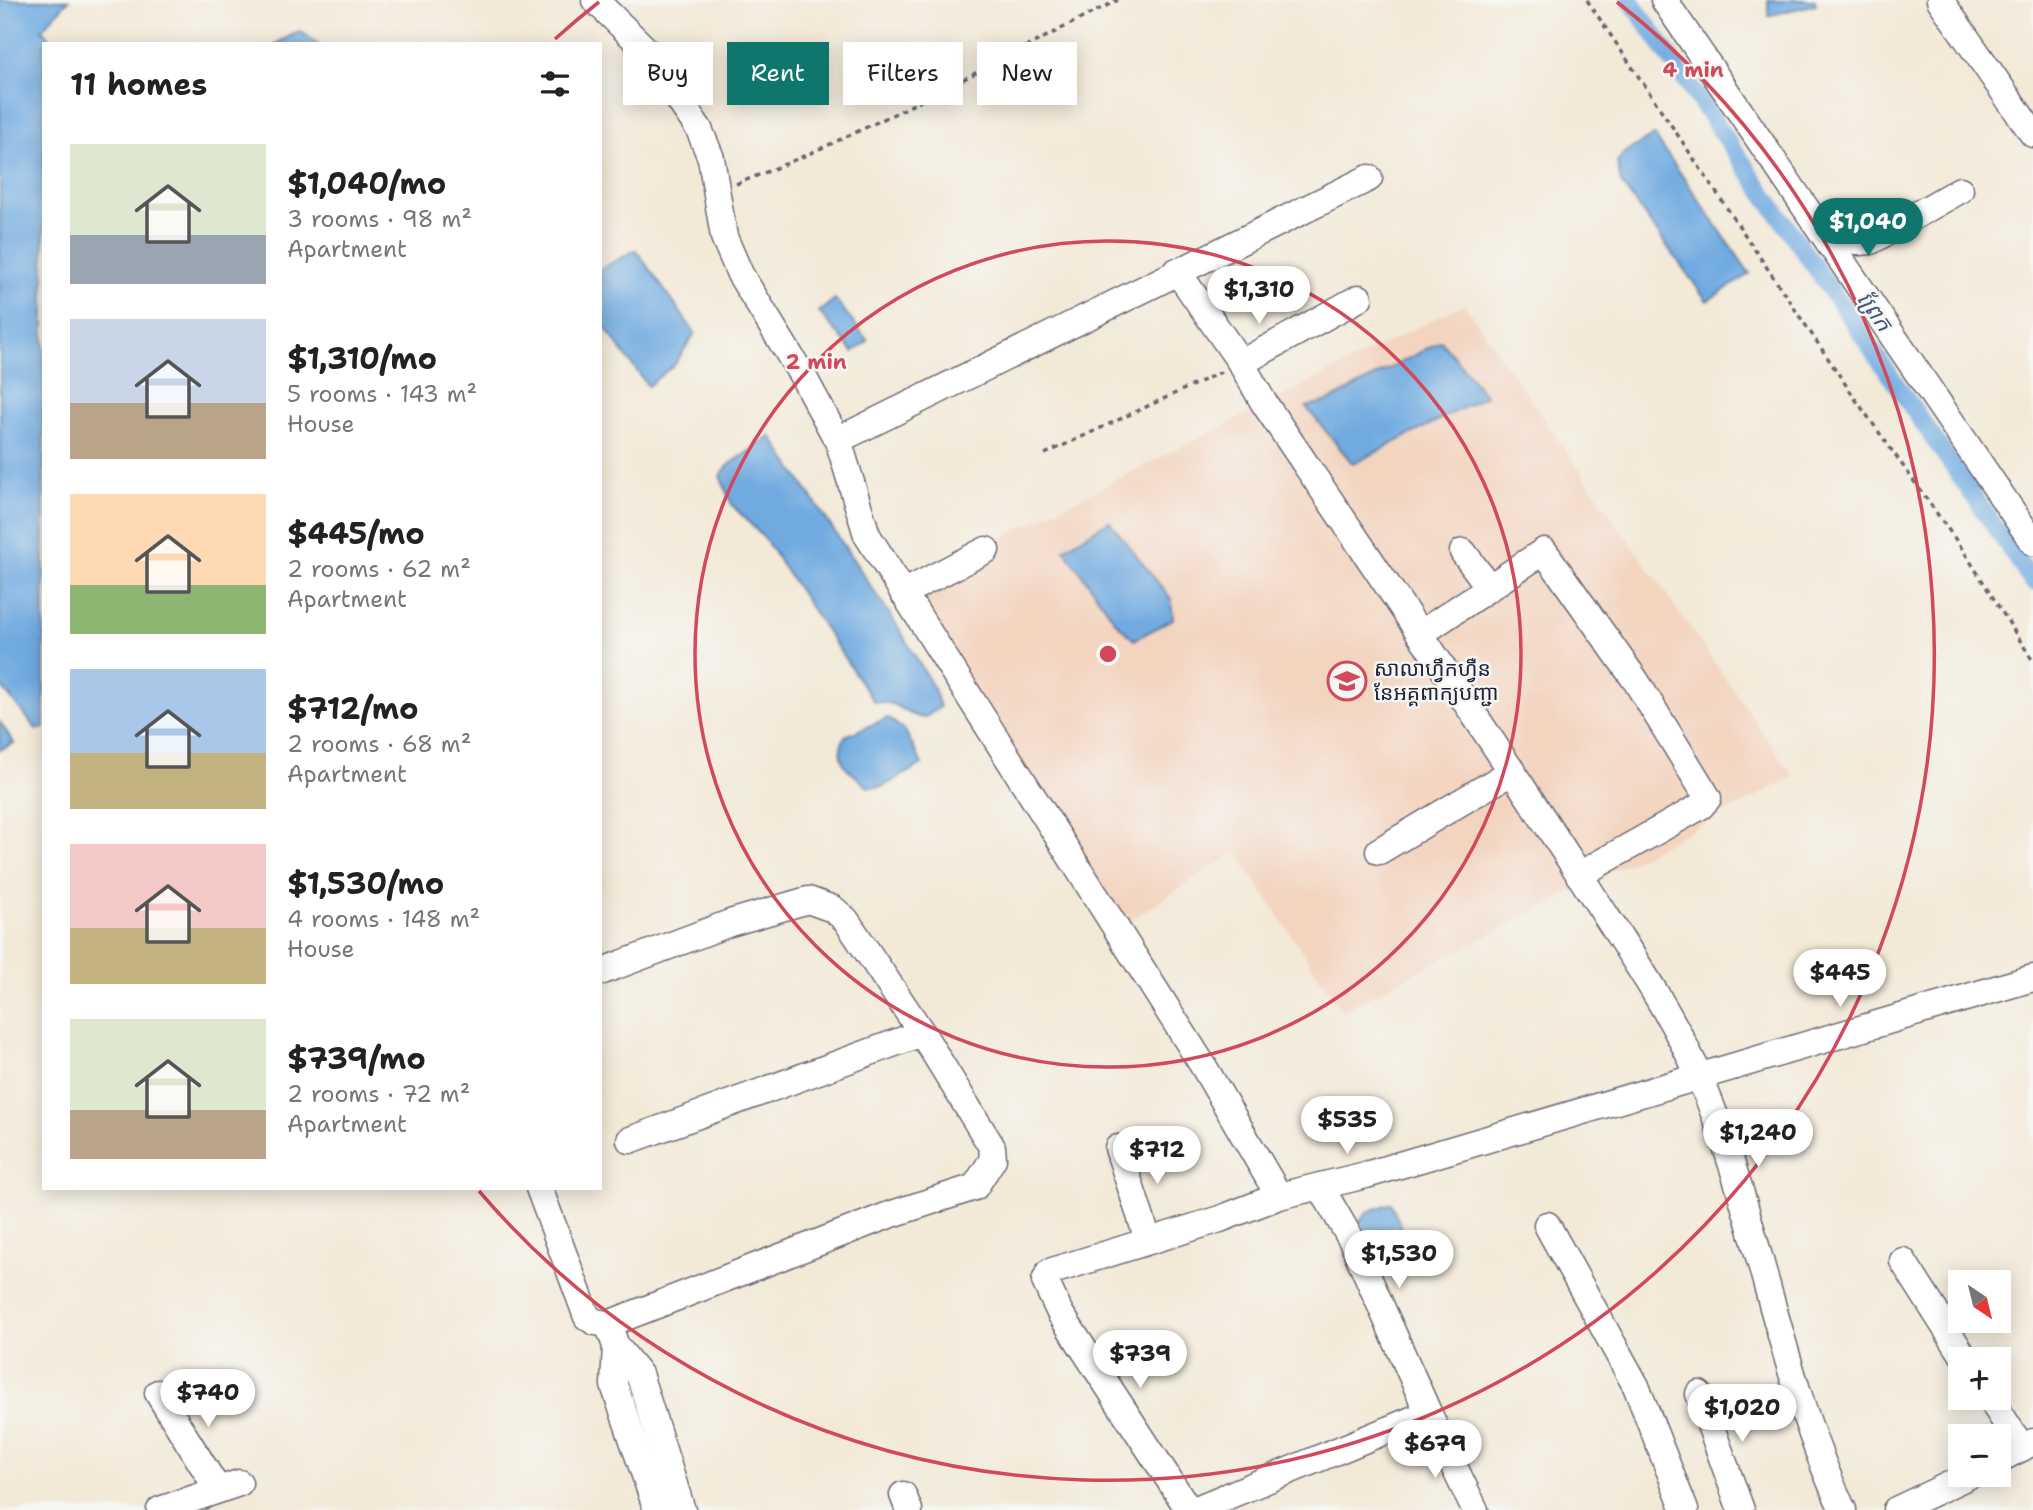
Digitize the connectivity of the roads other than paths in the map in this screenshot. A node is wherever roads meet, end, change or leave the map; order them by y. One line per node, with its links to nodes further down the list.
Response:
1 (595, 0): 11 (street)
2 (1664, 0): 7 (street)
3 (1940, 0): 4 (street)
4 (2033, 134)
5 (1369, 178): 8 (street)
6 (1960, 190): 7 (street)
7 (1830, 245): 12 (street)
8 (1177, 271): 10 (street); 11 (street)
9 (1359, 298): 10 (street)
10 (1241, 363): 17 (street)
11 (839, 443): 16 (street)
12 (2033, 542)
13 (986, 550): 16 (street)
14 (1463, 552): 15 (street)
15 (1489, 587): 17 (street); 20 (street)
16 (903, 593): 29 (street)
17 (1420, 635): 18 (street)
18 (1513, 771): 19 (street); 20 (street)
19 (1379, 851)
20 (1579, 875): 24 (street)
21 (602, 971): 23 (street)
22 (2033, 978): 24 (street)
23 (922, 1033): 25 (street); 33 (street)
24 (1698, 1074): 27 (street); 49 (street)
25 (630, 1140)
26 (1118, 1148): 31 (street)
27 (1320, 1186): 29 (street); 38 (street)
28 (540, 1190): 33 (street)
29 (1279, 1196): 31 (street)
30 (1547, 1225): 47 (street)
31 (1148, 1240): 45 (street)
32 (1903, 1261): 34 (street)
33 (612, 1335): 43 (street); 44 (street)
34 (1958, 1347)
35 (158, 1393): 42 (street)
36 (1699, 1394): 48 (street)
37 (1999, 1410): 39 (street)
38 (1431, 1419): 45 (street); 46 (street)
39 (2027, 1445): 40 (street)
40 (2011, 1453)
41 (1948, 1485): 50 (street)
42 (161, 1510)
43 (657, 1510)
44 (682, 1510)
45 (1191, 1510)
46 (1475, 1510)
47 (1685, 1510)
48 (1741, 1510)
49 (1843, 1510)
50 (1896, 1510)

